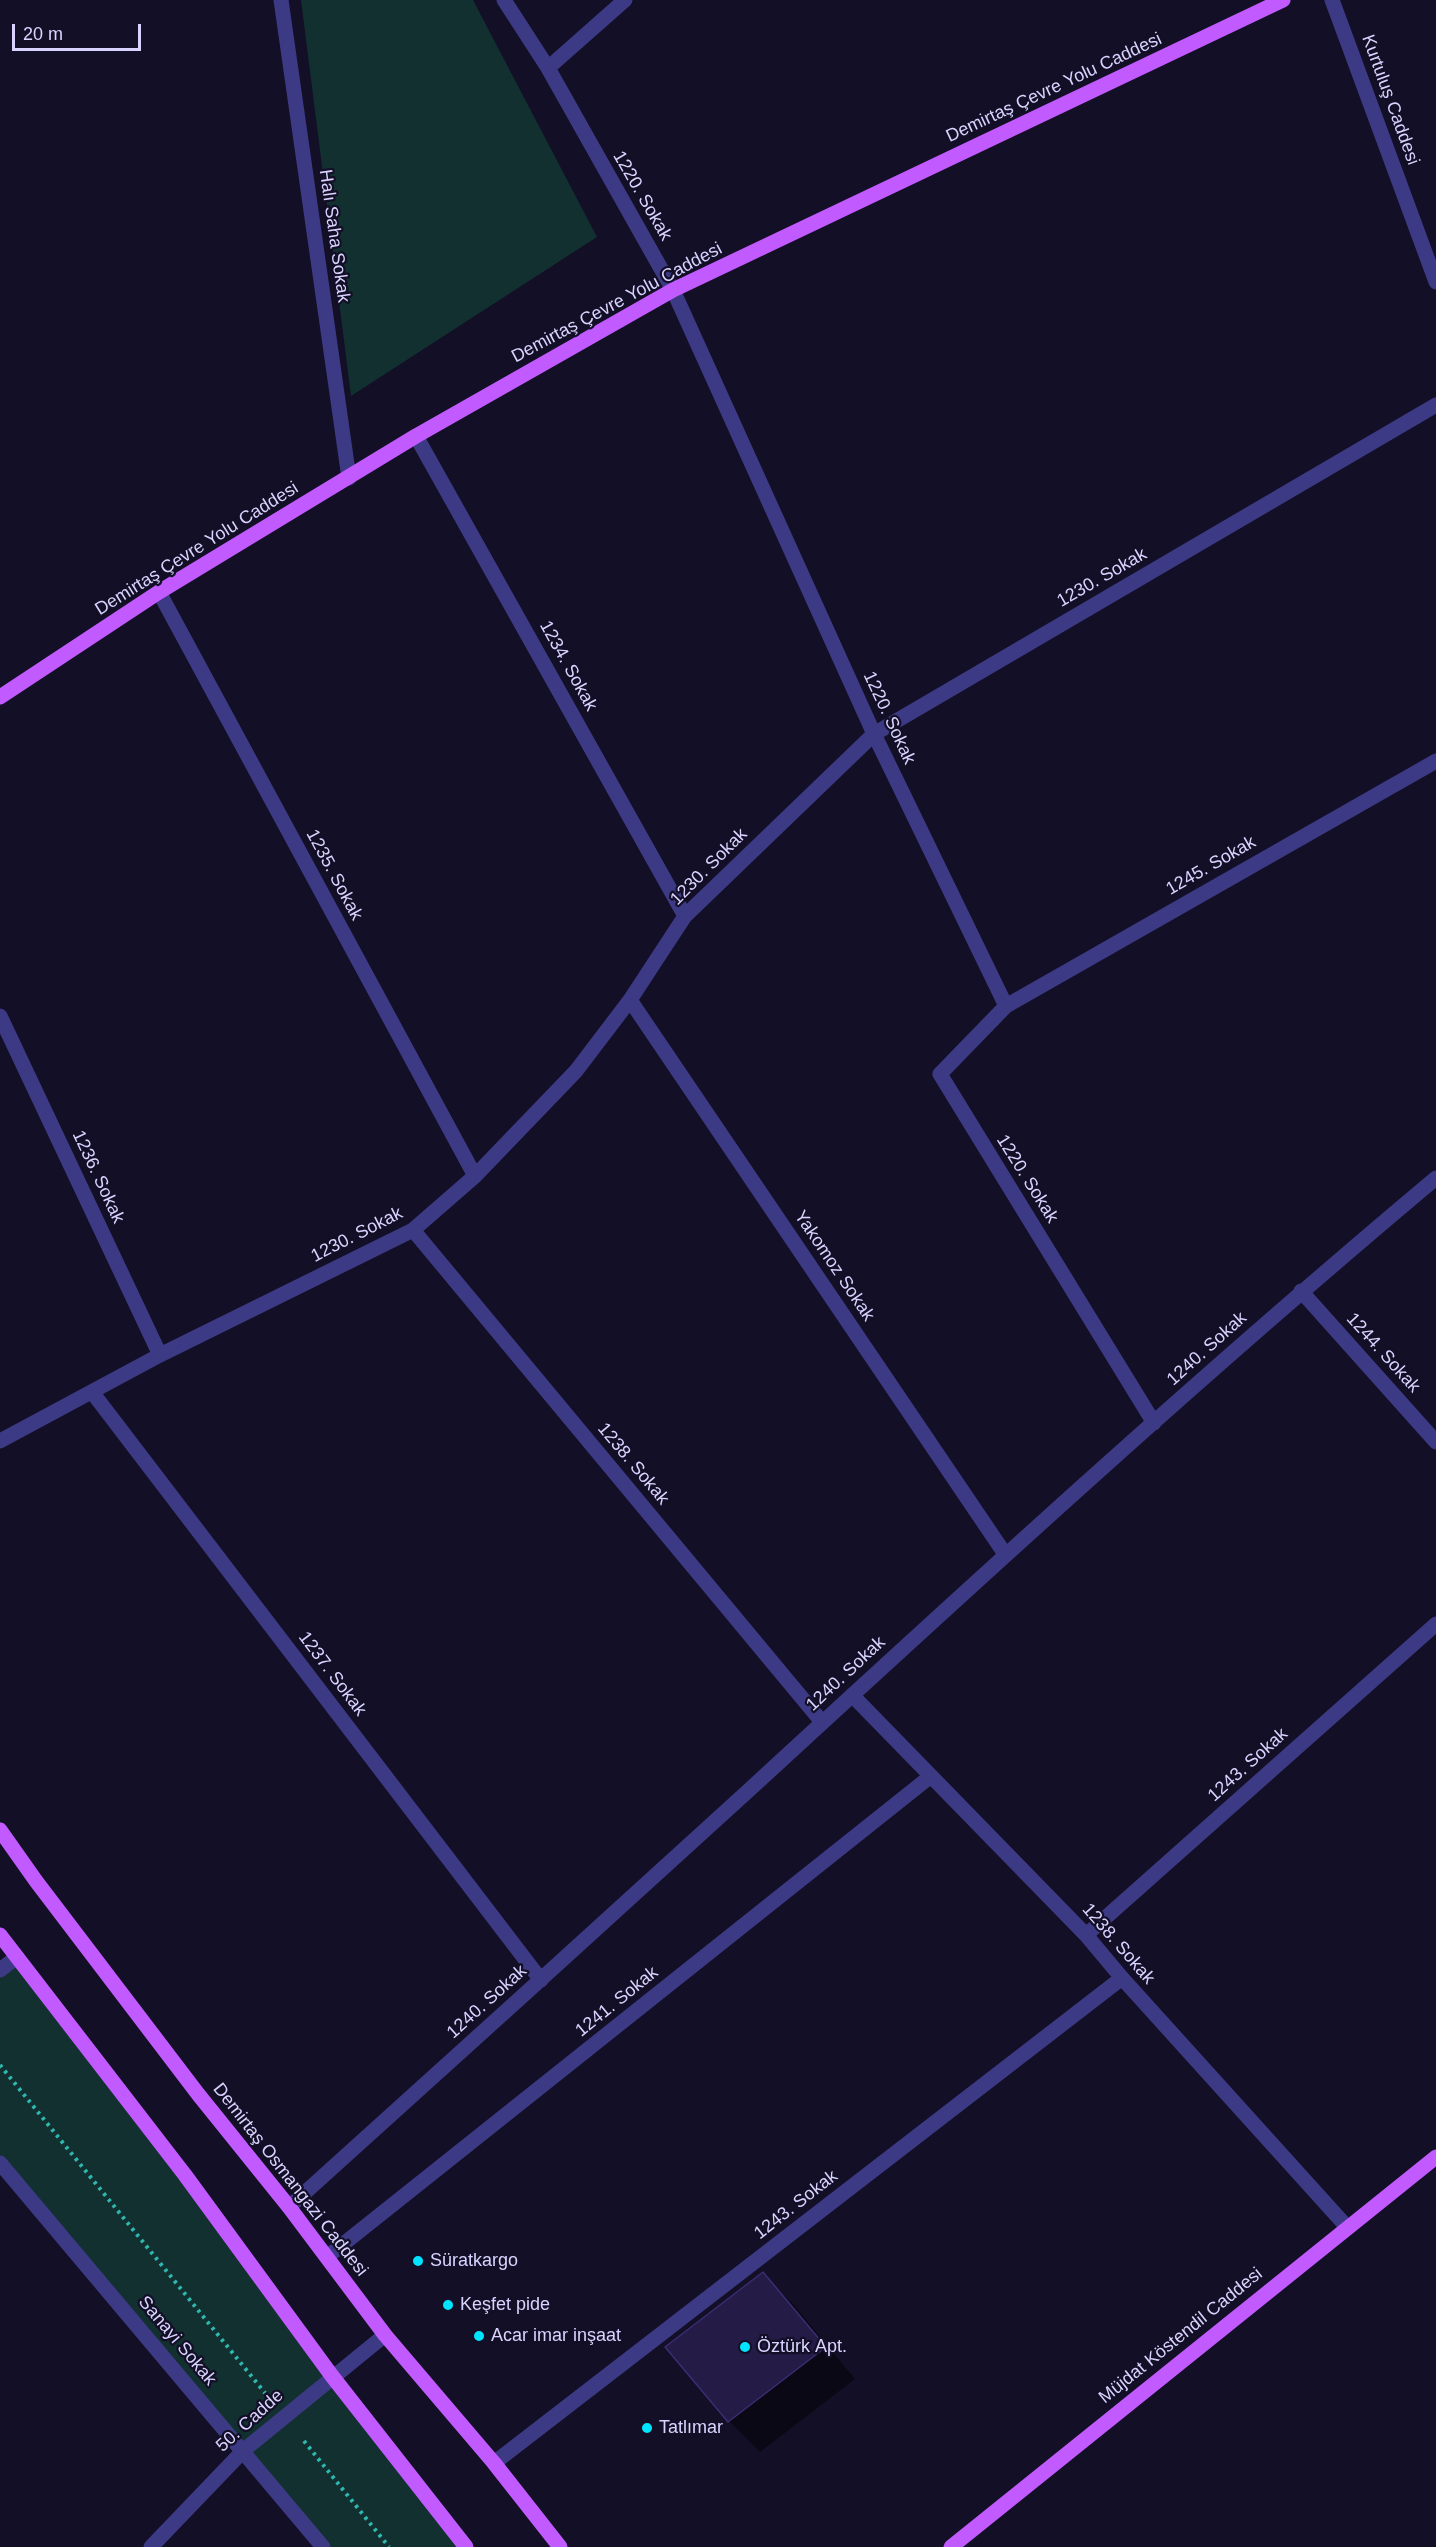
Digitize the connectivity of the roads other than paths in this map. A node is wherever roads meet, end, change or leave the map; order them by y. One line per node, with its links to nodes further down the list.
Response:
1 (281, 0): 11 (street, Halı Saha Sokak)
2 (504, 0): 6 (street, 1220. Sokak)
3 (625, 0): 6 (street)
4 (1283, 0): 8 (main road, Demirtaş Çevre Yolu Caddesi)
5 (1332, 0): 7 (street, Kurtuluş Caddesi)
6 (548, 68): 8 (street, 1220. Sokak)
7 (1436, 282)
8 (673, 290): 10 (main road, Demirtaş Çevre Yolu Caddesi); 14 (street, 1220. Sokak)
9 (1436, 405): 14 (street, 1230. Sokak)
10 (416, 436): 11 (main road, Demirtaş Çevre Yolu Caddesi); 16 (street, 1234. Sokak)
11 (349, 478): 12 (main road, Demirtaş Çevre Yolu Caddesi)
12 (159, 592): 13 (main road, Demirtaş Çevre Yolu Caddesi); 20 (street, 1235. Sokak)
13 (0, 697)
14 (874, 734): 16 (street, 1230. Sokak); 18 (street, 1220. Sokak)
15 (1436, 761): 18 (street, 1245. Sokak)
16 (686, 916): 17 (street, 1230. Sokak)
17 (630, 1000): 20 (street, 1230. Sokak); 29 (street, Yakomoz Sokak)
18 (1006, 1006): 26 (street, 1220. Sokak)
19 (0, 1016): 24 (street, 1236. Sokak)
20 (475, 1176): 22 (street, 1230. Sokak)
21 (1436, 1178): 23 (street, 1240. Sokak)
22 (413, 1230): 24 (street, 1230. Sokak); 32 (street, 1238. Sokak)
23 (1301, 1291): 26 (street, 1240. Sokak); 28 (street, 1244. Sokak)
24 (160, 1355): 25 (street, 1230. Sokak)
25 (92, 1392): 27 (street, 1230. Sokak); 40 (street, 1237. Sokak)
26 (1154, 1423): 29 (street, 1240. Sokak)
27 (0, 1441)
28 (1436, 1442)
29 (1005, 1554): 31 (street, 1240. Sokak)
30 (1436, 1624): 36 (street, 1243. Sokak)
31 (852, 1695): 32 (street, 1240. Sokak); 33 (street, 1238. Sokak)
32 (822, 1722): 40 (street, 1240. Sokak)
33 (931, 1776): 36 (street, 1238. Sokak); 45 (street, 1241. Sokak)
34 (0, 1830): 43 (main road, Demirtaş Osmangazi Caddesi)
35 (0, 1935): 37 (main road)
36 (1086, 1935): 39 (street, 1238. Sokak)
37 (16, 1957): 38 (street); 47 (main road)
38 (0, 1970)
39 (1122, 1978): 44 (street, 1238. Sokak); 49 (street, 1243. Sokak)
40 (541, 1980): 43 (street, 1240. Sokak)
41 (1436, 2157): 44 (main road, Müjdat Köstendil Caddesi)
42 (0, 2163): 48 (street, Sanayi Sokak)
43 (289, 2207): 45 (main road, Demirtaş Osmangazi Caddesi)
44 (1347, 2227): 54 (main road, Müjdat Köstendil Caddesi)
45 (327, 2258): 46 (main road, Demirtaş Osmangazi Caddesi)
46 (385, 2335): 47 (street, 50. Cadde); 49 (main road, Demirtaş Osmangazi Caddesi)
47 (332, 2376): 48 (street, 50. Cadde); 52 (main road)
48 (244, 2450): 50 (street, 50. Cadde); 51 (street, Sanayi Sokak)
49 (494, 2463): 53 (main road, Demirtaş Osmangazi Caddesi)
50 (151, 2547)
51 (323, 2547)
52 (466, 2547)
53 (560, 2547)
54 (951, 2547)

